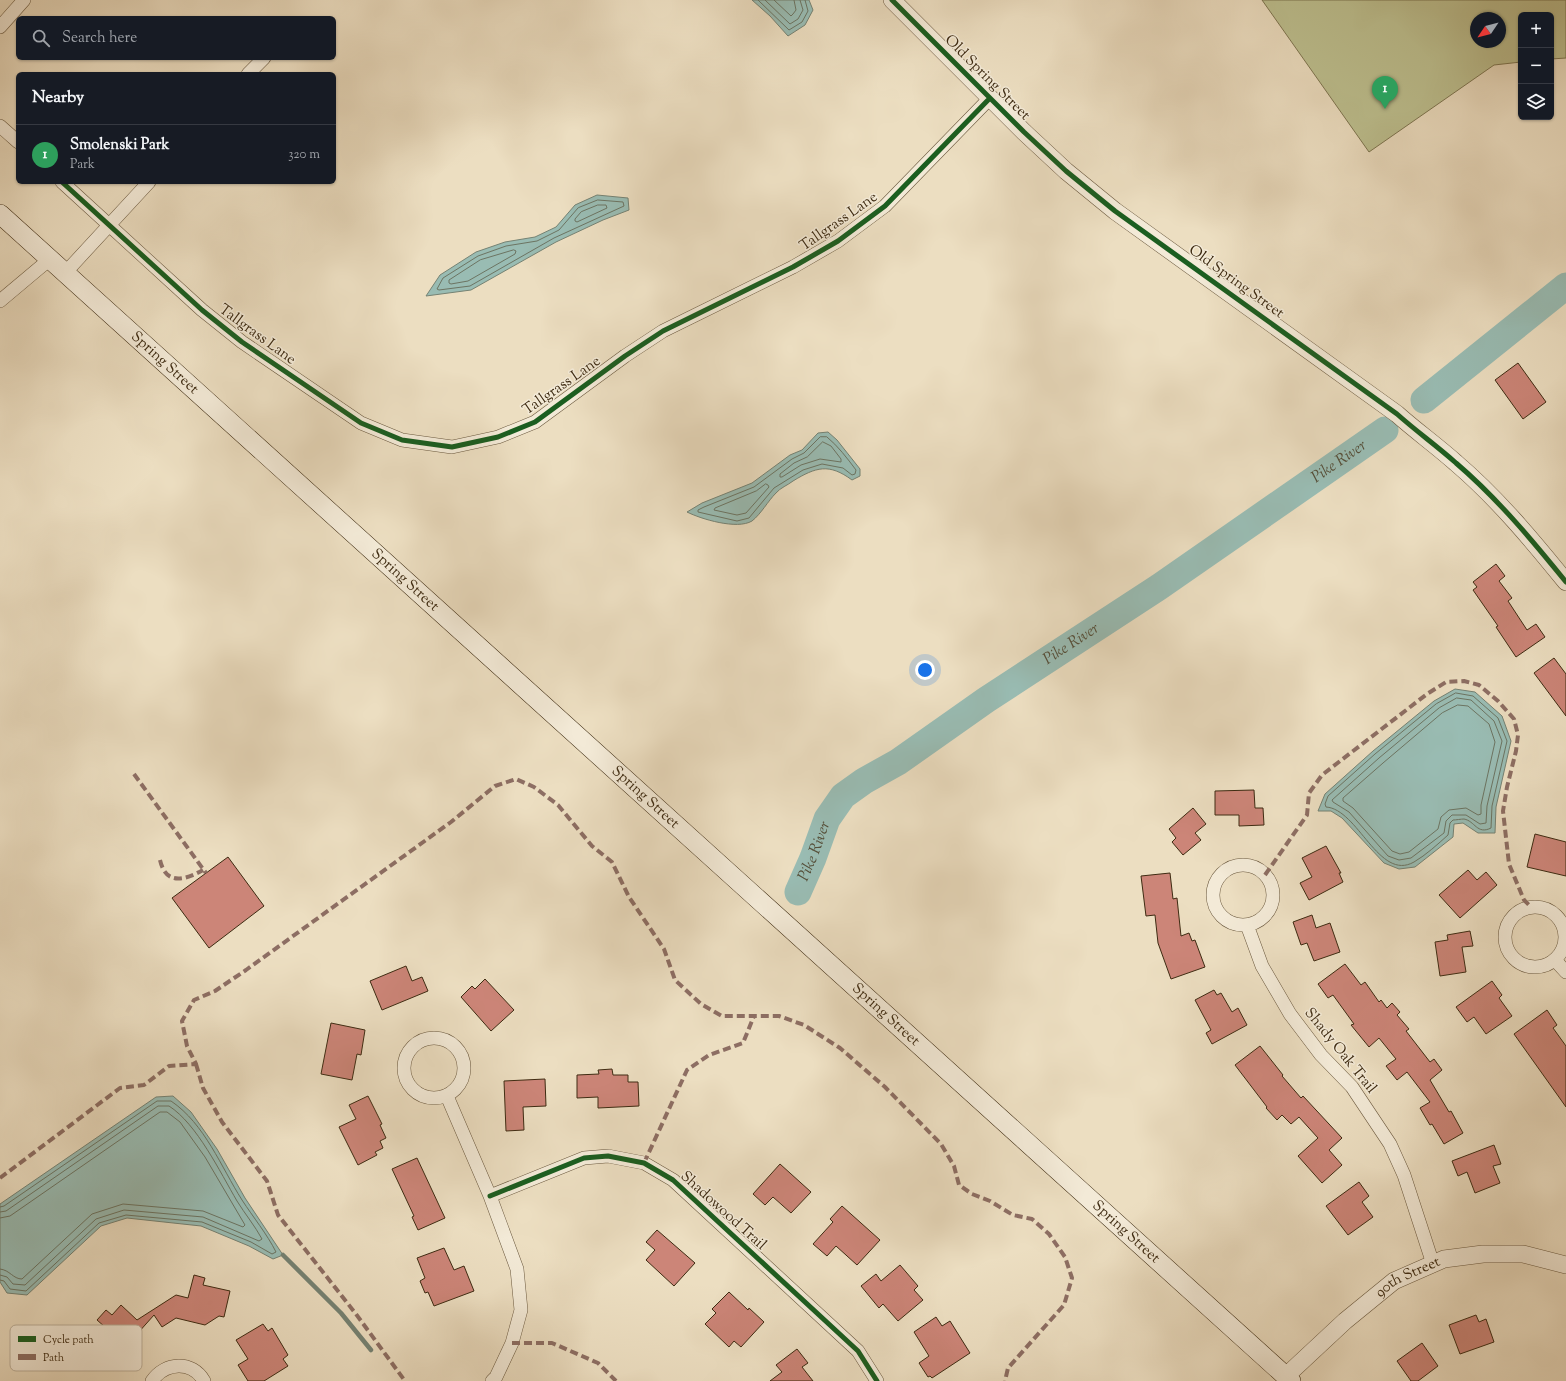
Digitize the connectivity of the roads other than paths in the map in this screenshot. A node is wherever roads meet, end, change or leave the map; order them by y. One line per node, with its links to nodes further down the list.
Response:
1 (24, 0): 3 (street)
2 (892, 0): 6 (street, Old Spring Street)
3 (0, 27)
4 (262, 60): 5 (street)
5 (250, 72)
6 (990, 98): 12 (street, Tallgrass Lane); 16 (street, Old Spring Street)
7 (0, 126): 8 (street)
8 (16, 140)
9 (64, 184): 12 (street, Tallgrass Lane)
10 (147, 184): 12 (street)
11 (0, 214): 13 (main road, Spring Street)
12 (109, 225): 14 (street)
13 (50, 259): 14 (main road, Spring Street); 15 (street)
14 (65, 272): 24 (main road, Spring Street)
15 (0, 301)
16 (1566, 582)
17 (1247, 925): 17 (street); 22 (street, Shady Oak Trail)
18 (1555, 960): 18 (street); 19 (street)
19 (1566, 972)
20 (447, 1096): 20 (street); 21 (street)
21 (490, 1196): 27 (street); 28 (street, Shadowood Trail)
22 (1433, 1264): 23 (street, 90th Street); 24 (street, 90th Street)
23 (1566, 1265)
24 (1287, 1379)
25 (152, 1381): 26 (street)
26 (204, 1381)
27 (492, 1381)
28 (877, 1381)

